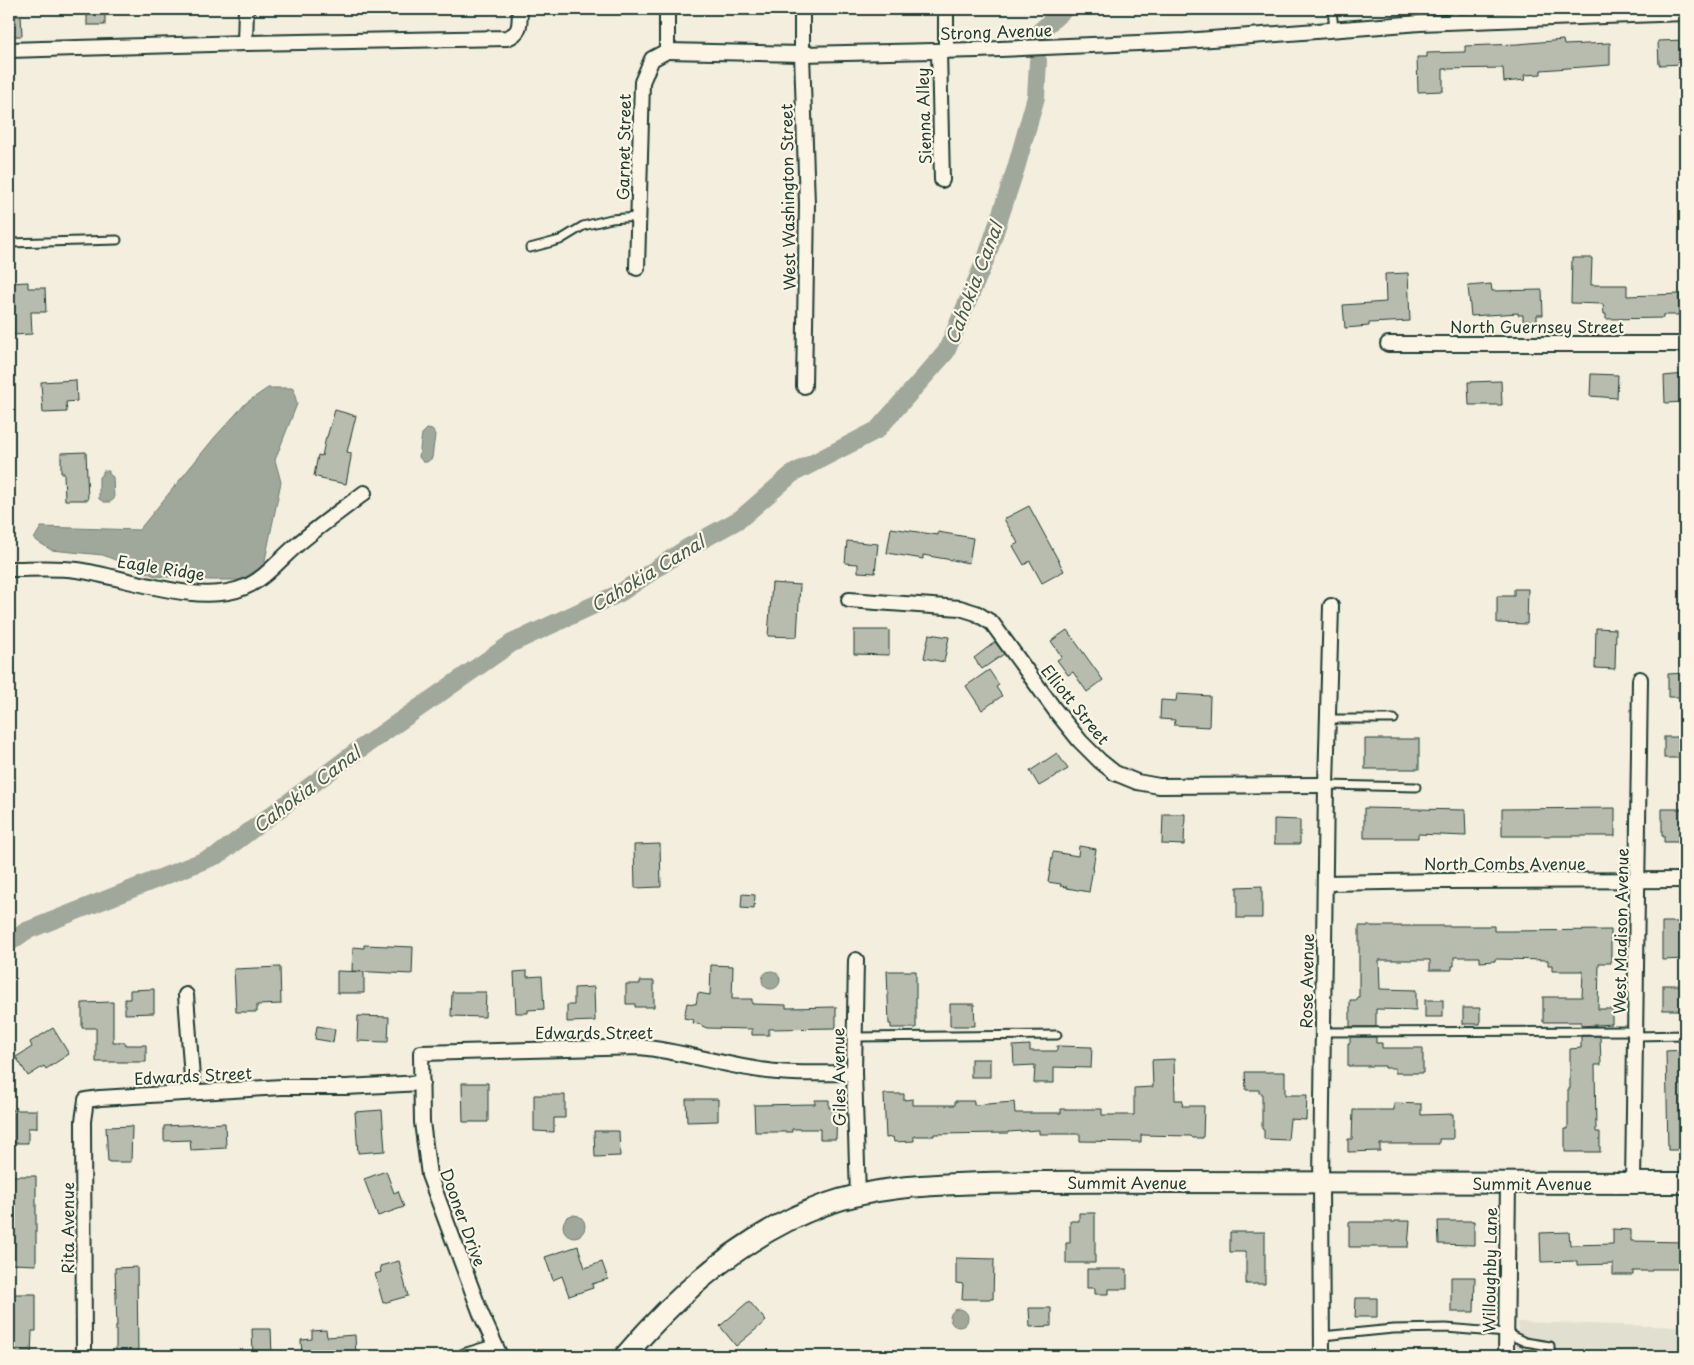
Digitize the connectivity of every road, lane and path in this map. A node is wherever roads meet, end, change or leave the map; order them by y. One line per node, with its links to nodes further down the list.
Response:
1 (246, 9): 11 (street)
2 (520, 9): 11 (street)
3 (667, 9): 13 (street)
4 (802, 9): 15 (street, West Washington Street)
5 (946, 9): 14 (street, Sienna Alley)
6 (1332, 9): 10 (lane)
7 (1590, 12): 8 (street, Strong Avenue); 9 (street, Strong Avenue)
8 (1685, 12)
9 (1455, 15): 10 (street, Strong Avenue)
10 (1334, 30): 14 (street, Strong Avenue)
11 (245, 43): 12 (street)
12 (9, 50)
13 (667, 51): 15 (street, Strong Avenue); 17 (street, Garnet Street)
14 (943, 51): 15 (street, Strong Avenue); 16 (street, Sienna Alley)
15 (802, 54): 24 (street, West Washington Street)
16 (942, 180)
17 (638, 217): 20 (lane); 21 (street, Garnet Street)
18 (117, 240): 19 (lane)
19 (9, 243)
20 (530, 248)
21 (637, 268)
22 (1388, 344): 23 (street, North Guernsey Street)
23 (1685, 344)
24 (804, 386)
25 (364, 493): 26 (street, Eagle Ridge)
26 (9, 569)
27 (849, 600): 32 (street, Elliott Street)
28 (1331, 606): 30 (street, Rose Avenue)
29 (1640, 679): 34 (street, West Madison Avenue)
30 (1328, 719): 31 (lane); 32 (street, Rose Avenue)
31 (1394, 719)
32 (1326, 785): 33 (lane); 36 (street, Rose Avenue)
33 (1416, 787)
34 (1638, 880): 35 (street, North Combs Avenue); 36 (street, North Combs Avenue); 40 (street, West Madison Avenue)
35 (1685, 880)
36 (1325, 883): 39 (street, Rose Avenue)
37 (856, 960): 43 (street, Giles Avenue)
38 (186, 995): 47 (street)
39 (1323, 1032): 40 (lane); 49 (street, Rose Avenue)
40 (1636, 1034): 42 (lane); 51 (street, West Madison Avenue)
41 (1058, 1035): 43 (lane)
42 (1685, 1035)
43 (855, 1037): 45 (street, Giles Avenue)
44 (421, 1053): 45 (street, Edwards Street); 46 (street, Dooner Drive)
45 (854, 1072): 53 (street, Giles Avenue)
46 (422, 1082): 47 (street, Edwards Street); 56 (street, Dooner Drive)
47 (193, 1092): 48 (street, Edwards Street)
48 (86, 1100): 57 (street, Rita Avenue)
49 (1321, 1183): 50 (street, Summit Avenue); 53 (street, Summit Avenue); 55 (street, Rose Avenue)
50 (1508, 1183): 51 (street, Summit Avenue); 54 (street, Willoughby Lane)
51 (1634, 1183): 52 (street, Summit Avenue)
52 (1685, 1183)
53 (858, 1195): 59 (street, Summit Avenue)
54 (1506, 1333): 55 (lane); 61 (street, Willoughby Lane); 62 (lane)
55 (1322, 1336): 60 (street, Rose Avenue)
56 (497, 1352): 58 (street)
57 (84, 1356)
58 (465, 1356)
59 (625, 1356)
60 (1322, 1356)
61 (1506, 1356)
62 (1550, 1356)

